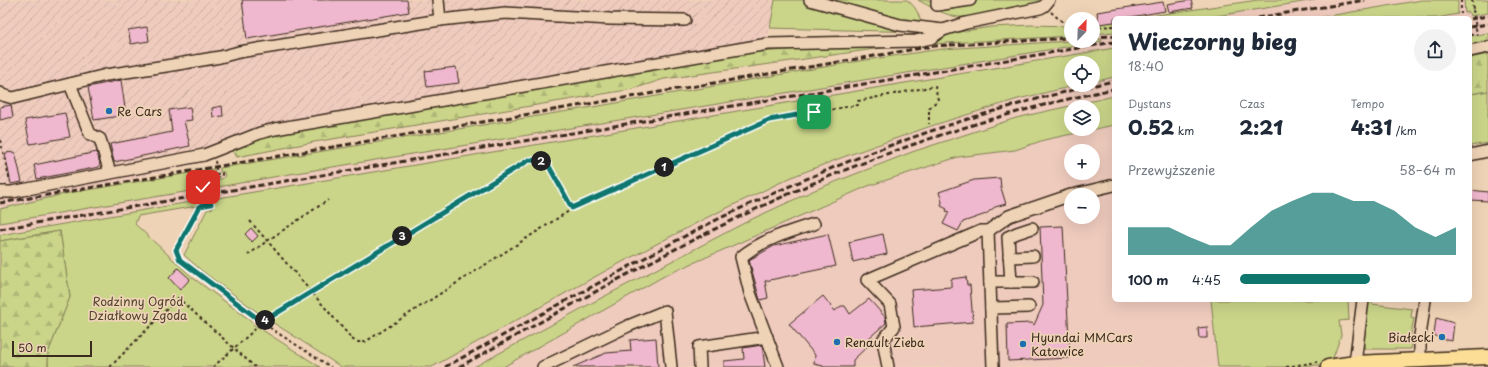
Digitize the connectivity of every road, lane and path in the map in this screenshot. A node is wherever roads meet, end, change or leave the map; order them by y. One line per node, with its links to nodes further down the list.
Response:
1 (438, 0): 9 (street)
2 (810, 0): 14 (street)
3 (937, 0): 4 (street)
4 (970, 0)
5 (1461, 0): 8 (path)
6 (1472, 0): 15 (path, bridge)
7 (1047, 3): 11 (path); 14 (street)
8 (1462, 14)
9 (440, 20): 10 (street); 18 (street)
10 (685, 20)
11 (1064, 22)
12 (1112, 26): 13 (path)
13 (1100, 27)
14 (943, 30): 22 (street)
15 (1472, 35)
16 (1488, 47): 17 (street)
17 (1472, 51)
18 (70, 84): 19 (street); 25 (street)
19 (0, 93)
20 (929, 124): 32 (path)
21 (0, 140): 29 (path)
22 (219, 150): 25 (street); 49 (path)
23 (1488, 151): 24 (street)
24 (1472, 155)
25 (110, 173): 29 (street)
26 (1112, 185): 27 (street)
27 (1100, 188)
28 (0, 192): 29 (street)
29 (12, 192)
30 (1064, 198): 36 (street)
31 (328, 200): 37 (path)
32 (572, 208): 44 (path); 44 (path)
33 (250, 221): 37 (path)
34 (814, 224): 50 (street)
35 (1032, 228): 40 (street)
36 (988, 231): 41 (street); 64 (street)
37 (267, 241): 38 (path); 44 (path)
38 (248, 255)
39 (1033, 256): 40 (street)
40 (1010, 257): 42 (street)
41 (990, 282): 42 (street); 48 (street)
42 (1011, 282): 43 (street)
43 (1033, 282)
44 (311, 292): 49 (path)
45 (1363, 302): 54 (street)
46 (1425, 302): 53 (street)
47 (1029, 307): 48 (street)
48 (991, 308): 65 (street)
49 (262, 322): 51 (path); 59 (path)
50 (767, 337): 62 (street); 63 (street)
51 (234, 348): 56 (path); 57 (path); 58 (path)
52 (1488, 357): 53 (main road)
53 (1420, 360): 54 (main road)
54 (1355, 363): 67 (main road)
55 (1290, 366): 66 (path)
56 (110, 367)
57 (213, 367)
58 (255, 367)
59 (331, 367)
60 (543, 367): 61 (street)
61 (671, 367)
62 (700, 367)
63 (778, 367)
64 (888, 367)
65 (993, 367)
66 (1286, 367)
67 (1328, 367)

